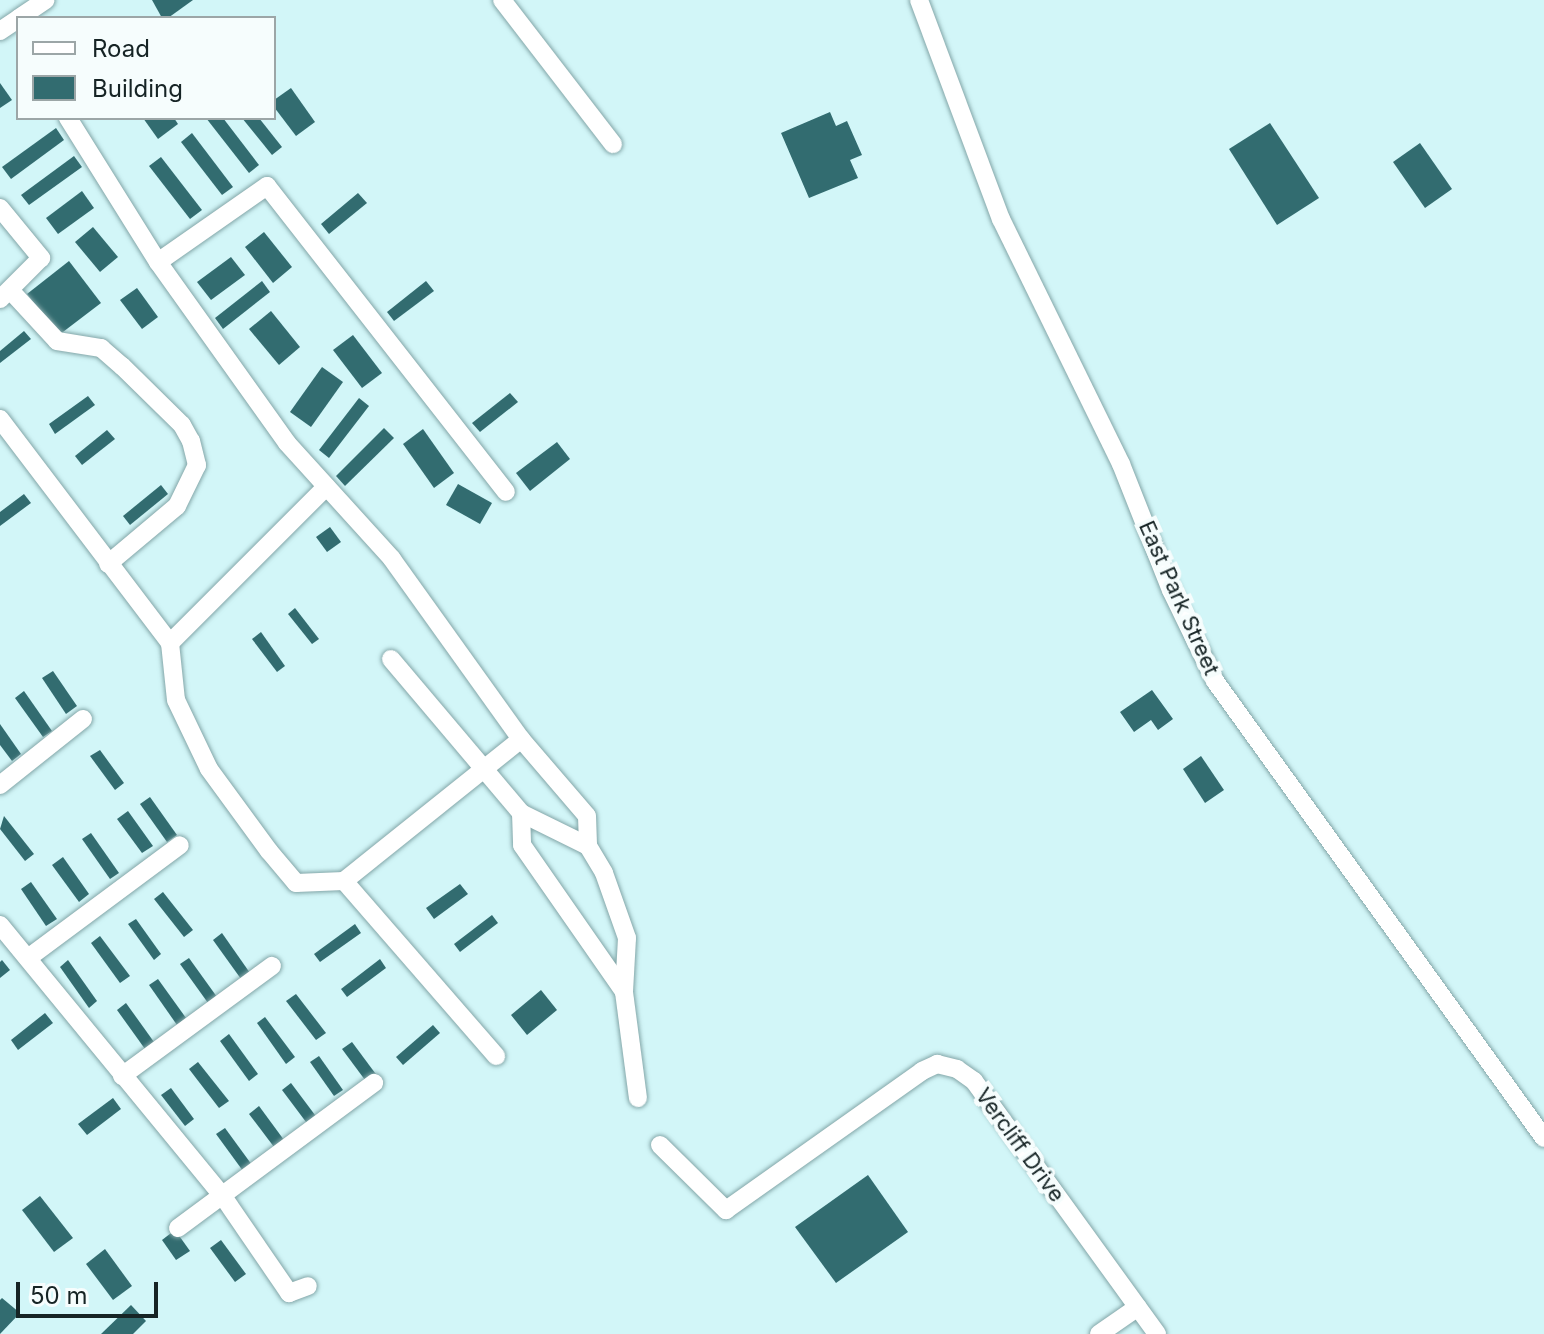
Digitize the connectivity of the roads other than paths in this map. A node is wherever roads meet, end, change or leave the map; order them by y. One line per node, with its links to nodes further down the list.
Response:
1 (46, 0): 4 (street)
2 (502, 0): 6 (street)
3 (919, 0): 32 (street, East Park Street)
4 (26, 16)
5 (69, 120): 8 (street)
6 (613, 144)
7 (0, 208): 9 (street)
8 (158, 262): 11 (street); 12 (street)
9 (5, 294): 13 (street)
10 (0, 419): 13 (street)
11 (326, 487): 14 (street); 17 (street)
12 (506, 492)
13 (108, 564): 14 (street)
14 (170, 643): 23 (street)
15 (391, 659): 18 (street)
16 (83, 719): 19 (street)
17 (521, 739): 18 (street); 22 (street)
18 (481, 771): 20 (street); 23 (street)
19 (0, 785)
20 (521, 813): 22 (street); 27 (street)
21 (180, 845): 25 (street)
22 (588, 846): 27 (street)
23 (344, 881): 28 (street)
24 (0, 925): 25 (street)
25 (28, 958): 29 (street)
26 (272, 966): 29 (street)
27 (624, 992): 31 (street)
28 (496, 1056)
29 (122, 1076): 34 (street)
30 (374, 1083): 34 (street)
31 (638, 1098)
32 (1544, 1138)
33 (660, 1145): 37 (street, Vercliff Drive)
34 (222, 1195): 35 (street); 36 (street)
35 (178, 1228)
36 (308, 1286)
37 (1138, 1307): 38 (street); 39 (street, Vercliff Drive)
38 (1099, 1334)
39 (1157, 1334)

